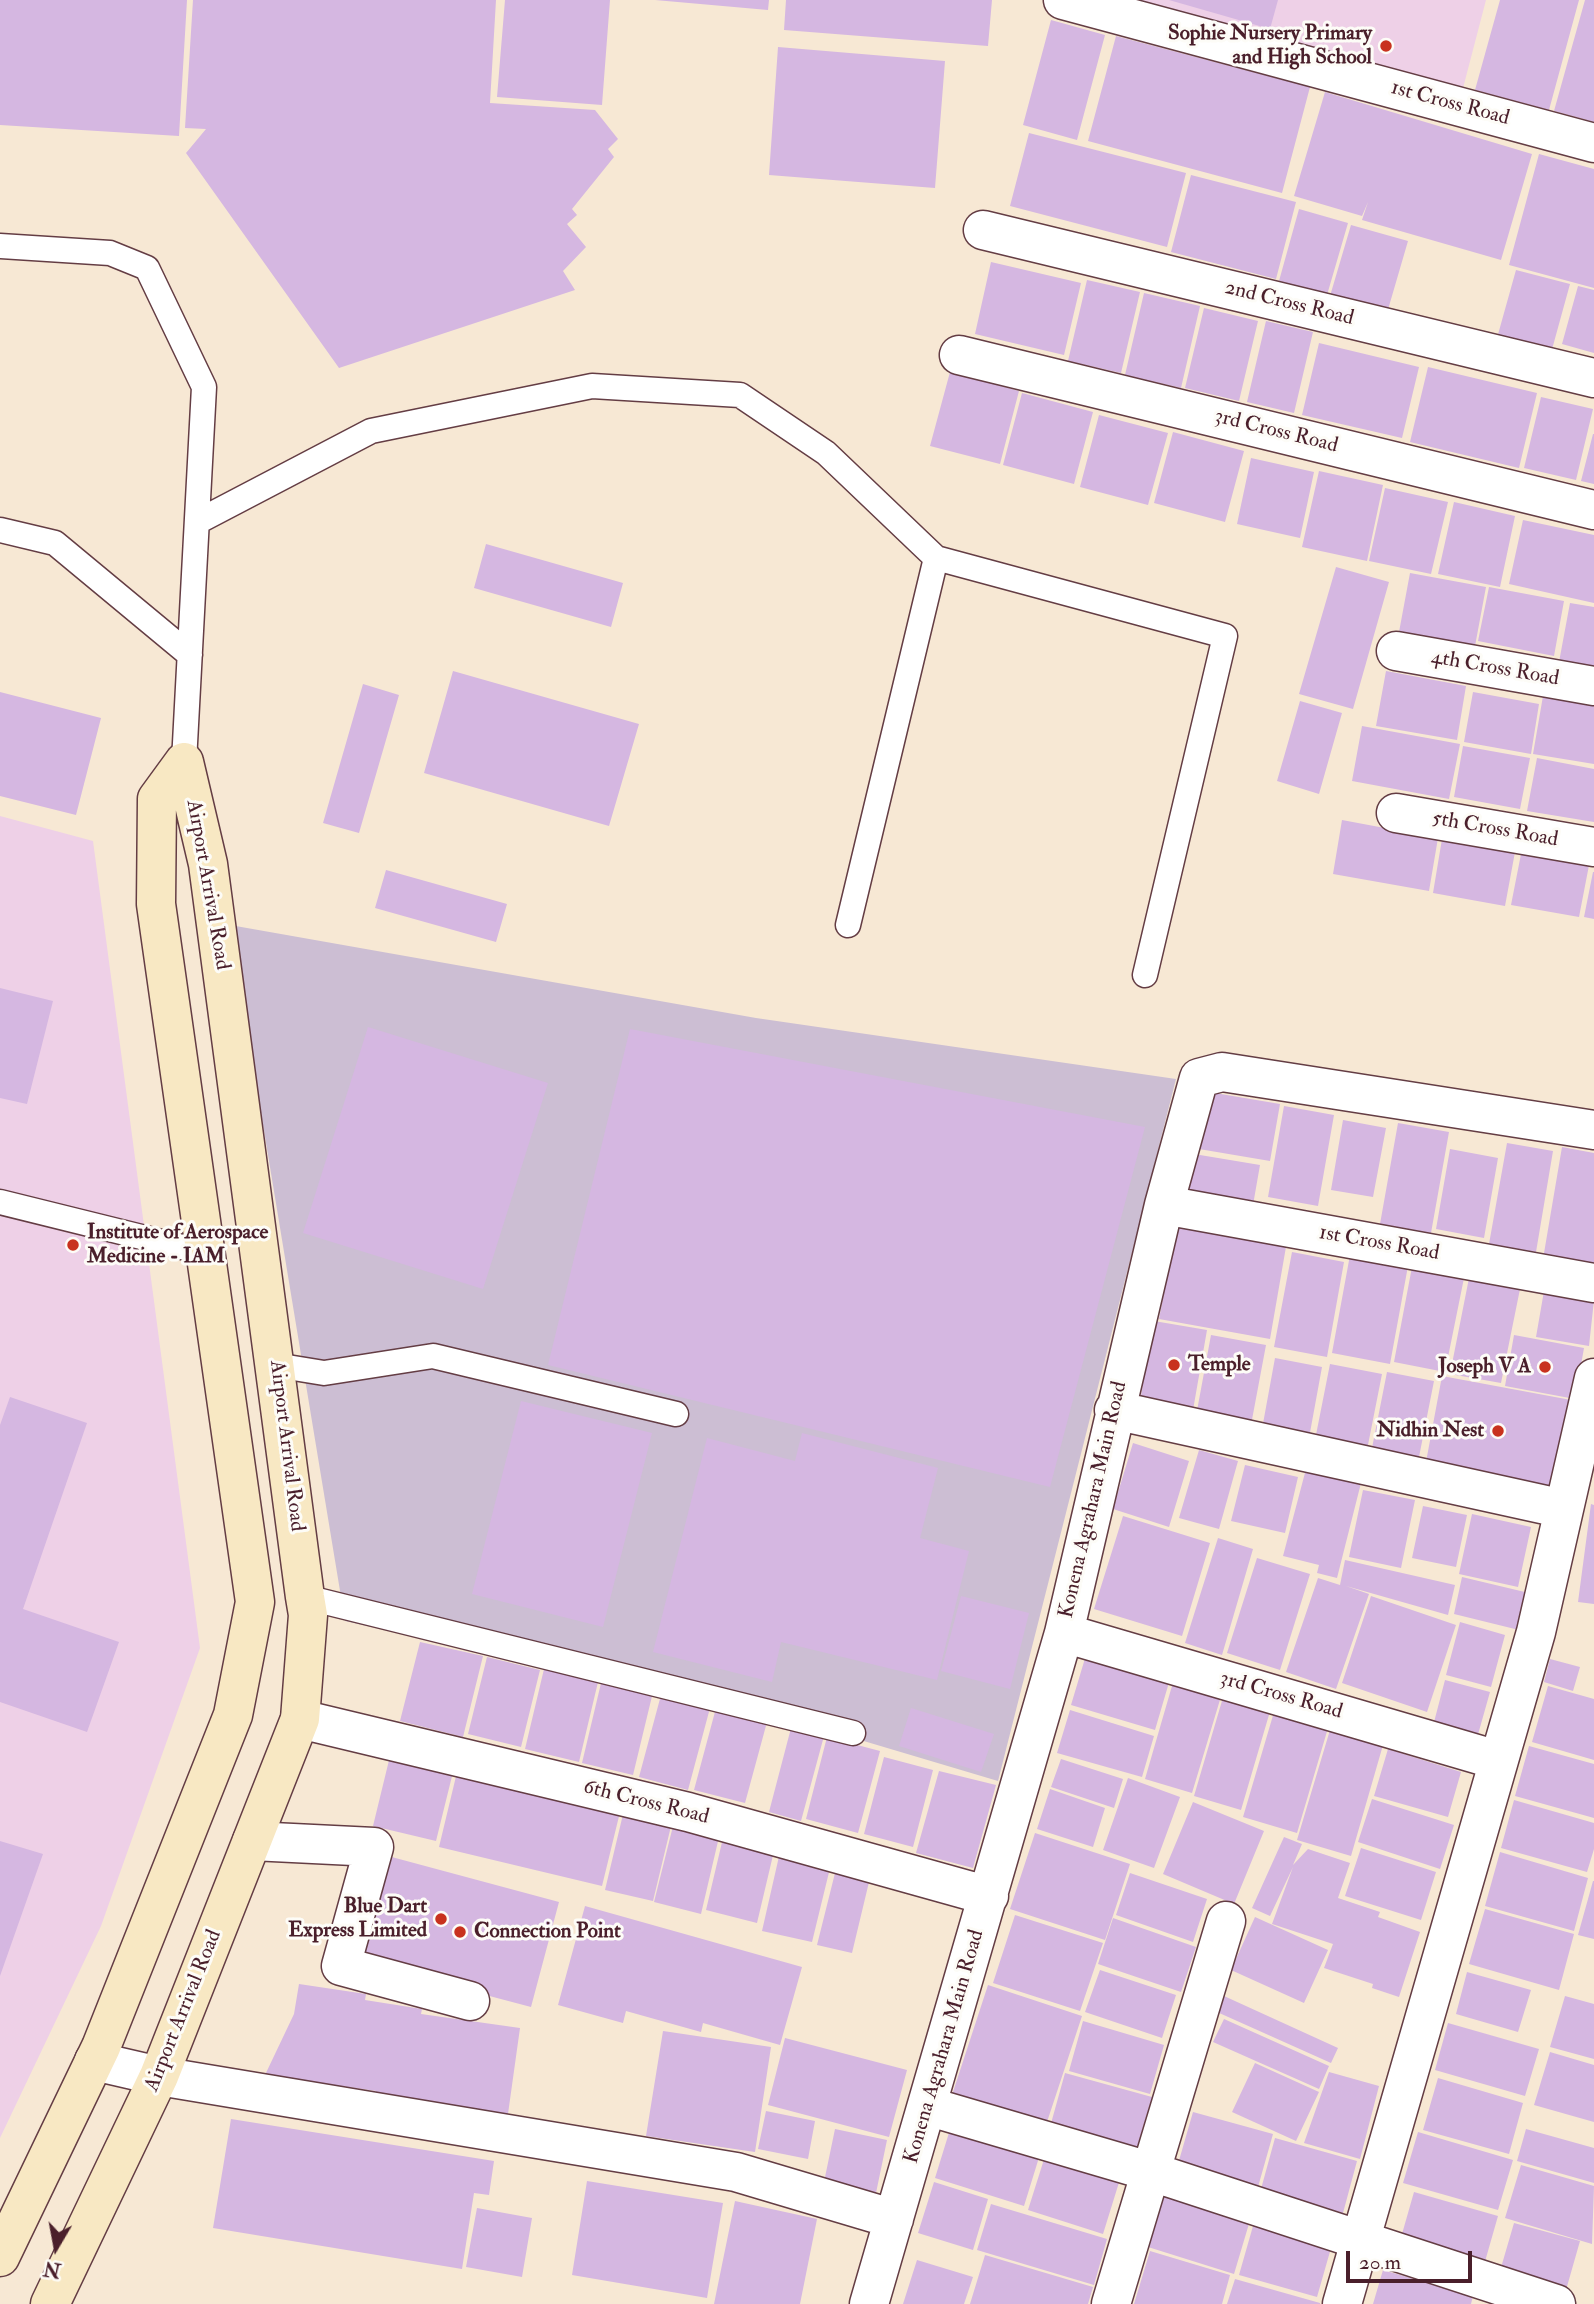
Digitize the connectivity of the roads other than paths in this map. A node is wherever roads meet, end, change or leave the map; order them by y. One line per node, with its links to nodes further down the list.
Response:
1 (1063, 0): 2 (street, 1st Cross Road)
2 (1594, 143)
3 (983, 230): 6 (street, 2nd Cross Road)
4 (0, 246): 8 (lane)
5 (958, 355): 7 (street, 3rd Cross Road)
6 (1594, 378)
7 (1594, 510)
8 (197, 522): 10 (lane); 12 (lane)
9 (0, 530): 12 (lane)
10 (936, 558): 17 (lane); 18 (lane)
11 (1396, 651): 13 (street, 4th Cross Road)
12 (190, 655): 14 (lane)
13 (1594, 686)
14 (184, 762): 22 (street, Airport Arrival Road); 24 (street, Airport Arrival Road)
15 (1396, 813): 16 (street, 5th Cross Road)
16 (1594, 847)
17 (848, 925)
18 (1146, 975)
19 (1594, 1130): 21 (street, Konena Agrahara Main Road)
20 (0, 1202): 22 (lane)
21 (1164, 1205): 23 (street, 1st Cross Road); 26 (street, Konena Agrahara Main Road)
22 (206, 1253): 38 (street, Airport Arrival Road)
23 (1594, 1283)
24 (275, 1365): 27 (lane); 29 (street, Airport Arrival Road)
25 (1594, 1377): 28 (street)
26 (1114, 1410): 28 (street); 30 (street, Konena Agrahara Main Road)
27 (676, 1414)
28 (1564, 1509): 33 (street)
29 (306, 1597): 31 (street, Airport Arrival Road); 32 (lane)
30 (1064, 1633): 33 (street, 3rd Cross Road); 35 (street, Konena Agrahara Main Road)
31 (300, 1719): 34 (street, Airport Arrival Road); 35 (street, 6th Cross Road)
32 (853, 1733)
33 (1497, 1760): 43 (street)
34 (252, 1841): 37 (street); 39 (street, Airport Arrival Road)
35 (989, 1896): 40 (street, Konena Agrahara Main Road)
36 (1226, 1921): 41 (street)
37 (470, 2001)
38 (94, 2061): 39 (street); 44 (street, Airport Arrival Road)
39 (159, 2076): 42 (street); 45 (street, Airport Arrival Road)
40 (927, 2106): 41 (street); 42 (street, Konena Agrahara Main Road)
41 (1152, 2172): 43 (street); 47 (street)
42 (894, 2219): 46 (street, Konena Agrahara Main Road)
43 (1360, 2242): 48 (street); 49 (street)
44 (0, 2257)
45 (50, 2304)
46 (869, 2304)
47 (1111, 2304)
48 (1342, 2304)
49 (1556, 2304)

